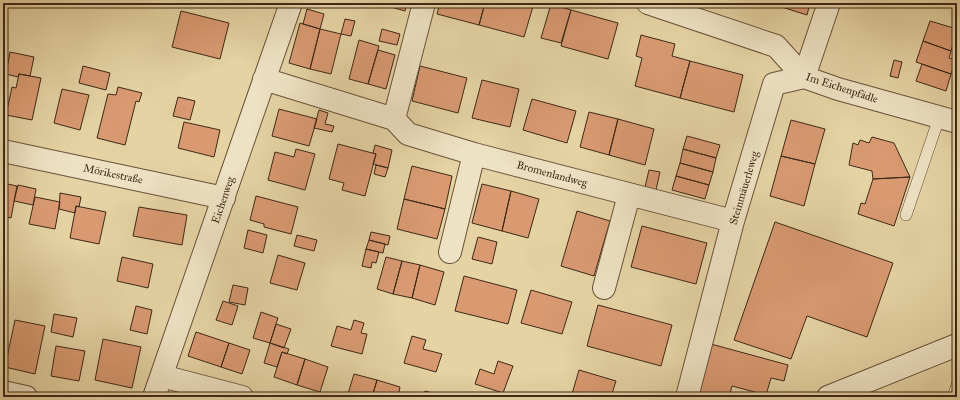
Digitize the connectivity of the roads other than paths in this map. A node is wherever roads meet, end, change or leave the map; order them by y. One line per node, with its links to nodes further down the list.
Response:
1 (291, 3): 6 (street, Eichenweg)
2 (424, 3): 8 (street)
3 (650, 3): 5 (street, Im Eichenpfädle)
4 (829, 3): 5 (street)
5 (804, 77): 7 (street, Im Eichenpfädle); 14 (street, Steinmäuerleweg)
6 (264, 79): 8 (street, Bromenlandweg); 12 (street, Eichenweg)
7 (952, 118): 13 (lane)
8 (394, 119): 10 (street, Bromenlandweg)
9 (3, 151): 12 (street, Mörikestraße)
10 (474, 154): 11 (street, Bromenlandweg); 15 (street)
11 (629, 195): 14 (street, Bromenlandweg); 16 (street)
12 (224, 198): 18 (street, Eichenweg)
13 (906, 215)
14 (733, 221): 24 (street, Steinmäuerleweg)
15 (450, 252)
16 (604, 288)
17 (957, 345): 25 (street)
18 (162, 376): 22 (street, Eichenweg); 23 (street)
19 (957, 386): 26 (lane)
20 (3, 392): 21 (street)
21 (26, 397)
22 (154, 397)
23 (242, 397)
24 (687, 397)
25 (828, 397)
26 (952, 397)

